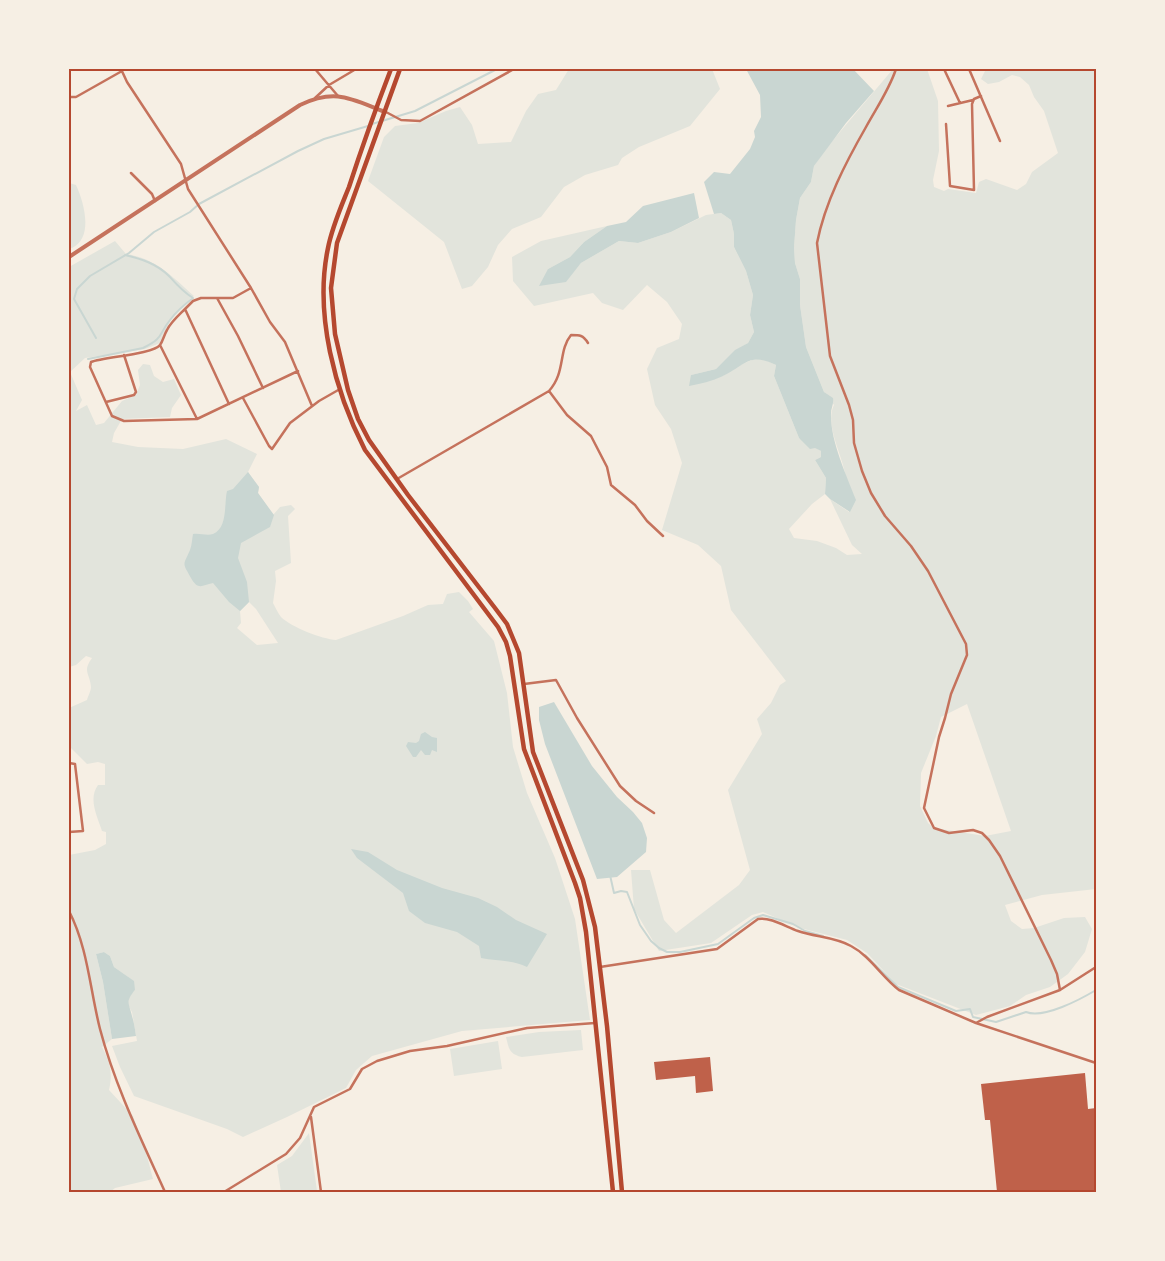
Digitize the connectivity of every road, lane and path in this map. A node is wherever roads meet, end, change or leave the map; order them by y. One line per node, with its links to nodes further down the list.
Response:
1 (315, 69): 10 (street)
2 (356, 69): 10 (street)
3 (391, 69): 18 (main road)
4 (400, 69): 19 (main road)
5 (514, 69): 19 (street)
6 (896, 69): 50 (street)
7 (944, 69): 16 (street)
8 (969, 69): 12 (street)
9 (121, 70): 13 (street); 23 (street)
10 (329, 85): 11 (street); 14 (street)
11 (338, 96): 14 (street); 18 (street)
12 (981, 96): 15 (street); 21 (street)
13 (69, 97)
14 (315, 98): 23 (street)
15 (973, 100): 16 (street); 20 (street)
16 (960, 103): 17 (street)
17 (948, 106)
18 (376, 109): 19 (street); 34 (main road)
19 (385, 112): 41 (main road)
20 (946, 124)
21 (1000, 141)
22 (131, 173): 24 (street)
23 (186, 180): 24 (street); 26 (street)
24 (155, 201): 25 (street)
25 (69, 257)
26 (251, 288): 27 (street); 32 (street)
27 (217, 298): 28 (street); 33 (street)
28 (185, 309): 30 (street); 38 (street)
29 (588, 343): 35 (street)
30 (160, 345): 31 (street); 40 (street)
31 (124, 355): 37 (street); 37 (street)
32 (298, 371): 33 (street); 39 (street)
33 (263, 388): 36 (street)
34 (340, 389): 39 (street); 51 (main road)
35 (549, 391): 41 (street); 42 (street)
36 (243, 398): 38 (street); 39 (street)
37 (106, 402): 40 (street)
38 (228, 404): 40 (street)
39 (312, 406)
40 (197, 418)
41 (397, 479): 43 (main road)
42 (663, 536)
43 (524, 684): 45 (street); 48 (main road)
44 (69, 763): 46 (street)
45 (654, 813)
46 (69, 832)
47 (69, 911): 55 (street)
48 (600, 967): 52 (street); 59 (main road)
49 (1096, 968): 50 (street)
50 (1060, 990): 52 (street)
51 (596, 1023): 54 (street); 58 (main road)
52 (976, 1023): 53 (street)
53 (1096, 1063)
54 (311, 1116): 56 (street); 57 (street)
55 (165, 1192)
56 (224, 1192)
57 (321, 1192)
58 (613, 1192)
59 (622, 1192)

